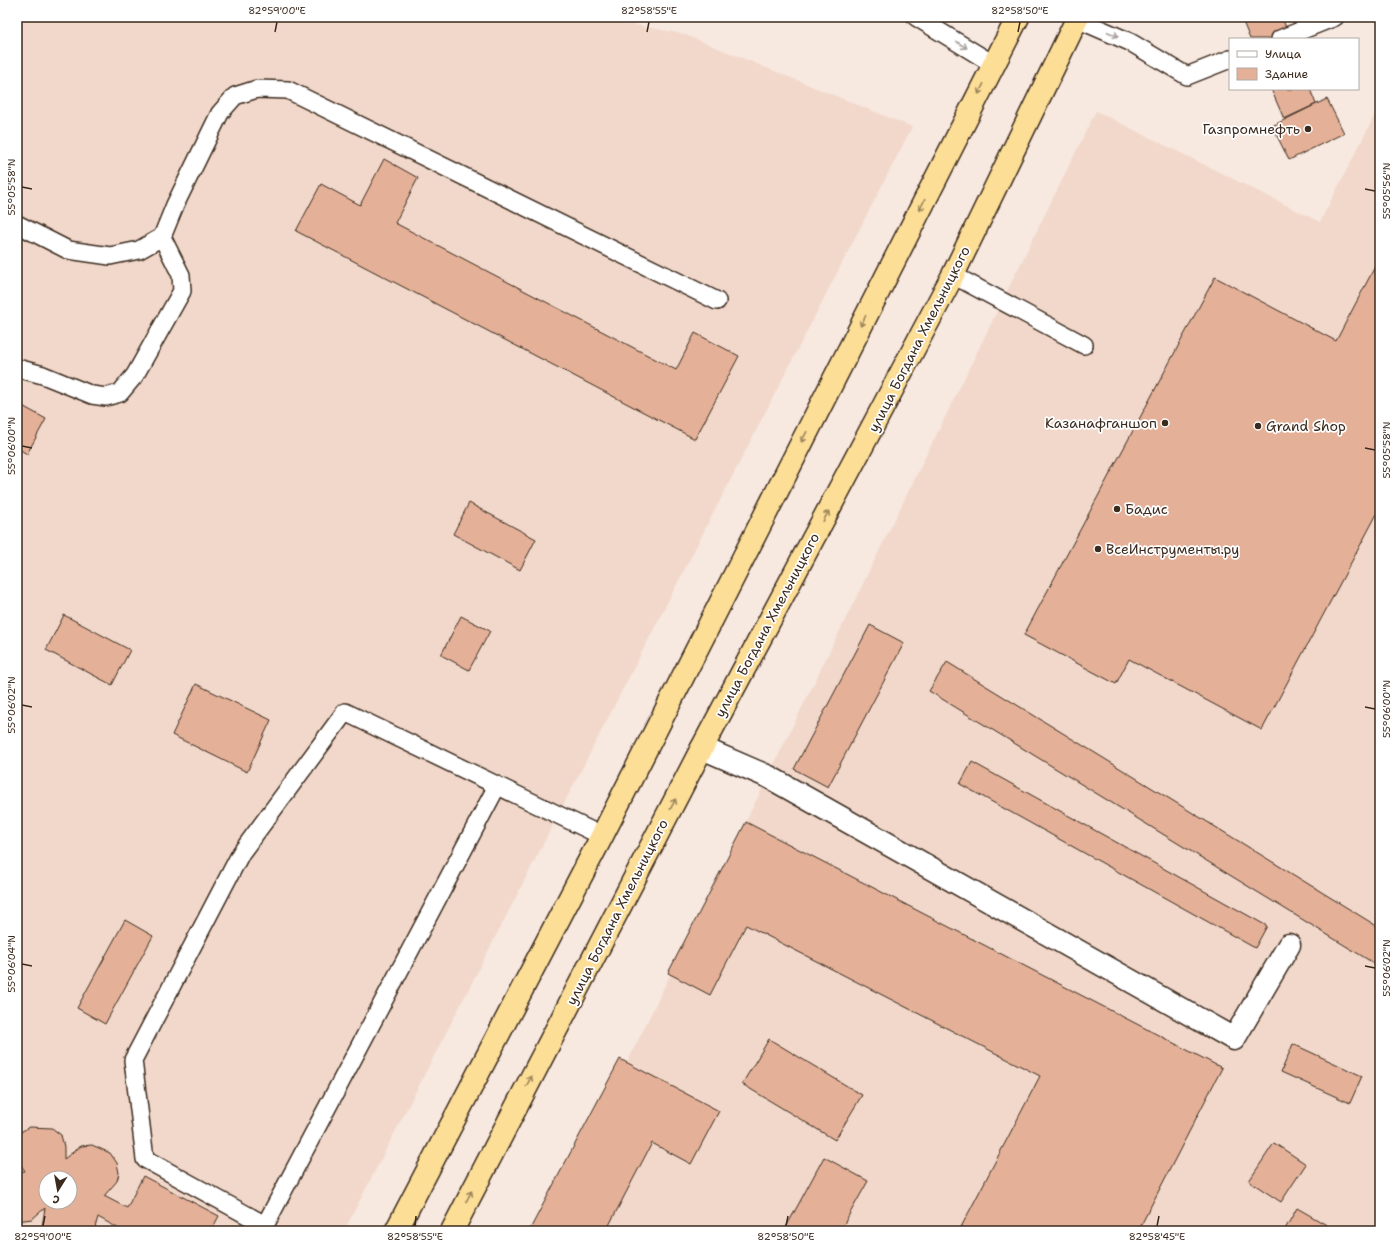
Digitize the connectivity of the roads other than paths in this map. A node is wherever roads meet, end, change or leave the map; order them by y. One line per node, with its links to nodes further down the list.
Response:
1 (916, 17): 5 (lane)
2 (1018, 17): 8 (highway)
3 (1335, 17): 6 (lane)
4 (1077, 18): 7 (lane, one-way to 7); 11 (highway, улица Богдана Хмельницкого)
5 (933, 21): 8 (lane, one-way to 8)
6 (1282, 38)
7 (1229, 59)
8 (993, 64): 17 (highway, one-way to 17)
9 (17, 224): 10 (lane)
10 (162, 237): 12 (lane); 14 (lane)
11 (953, 275): 13 (lane); 15 (highway, улица Богдана Хмельницкого, one-way to 11)
12 (717, 301)
13 (1084, 345)
14 (17, 368)
15 (702, 748): 18 (street); 21 (highway, улица Богдана Хмельницкого, one-way to 15)
16 (497, 786): 17 (lane); 19 (lane); 19 (lane)
17 (602, 836): 20 (highway)
18 (1290, 945)
19 (264, 1228)
20 (396, 1231)
21 (452, 1231)

